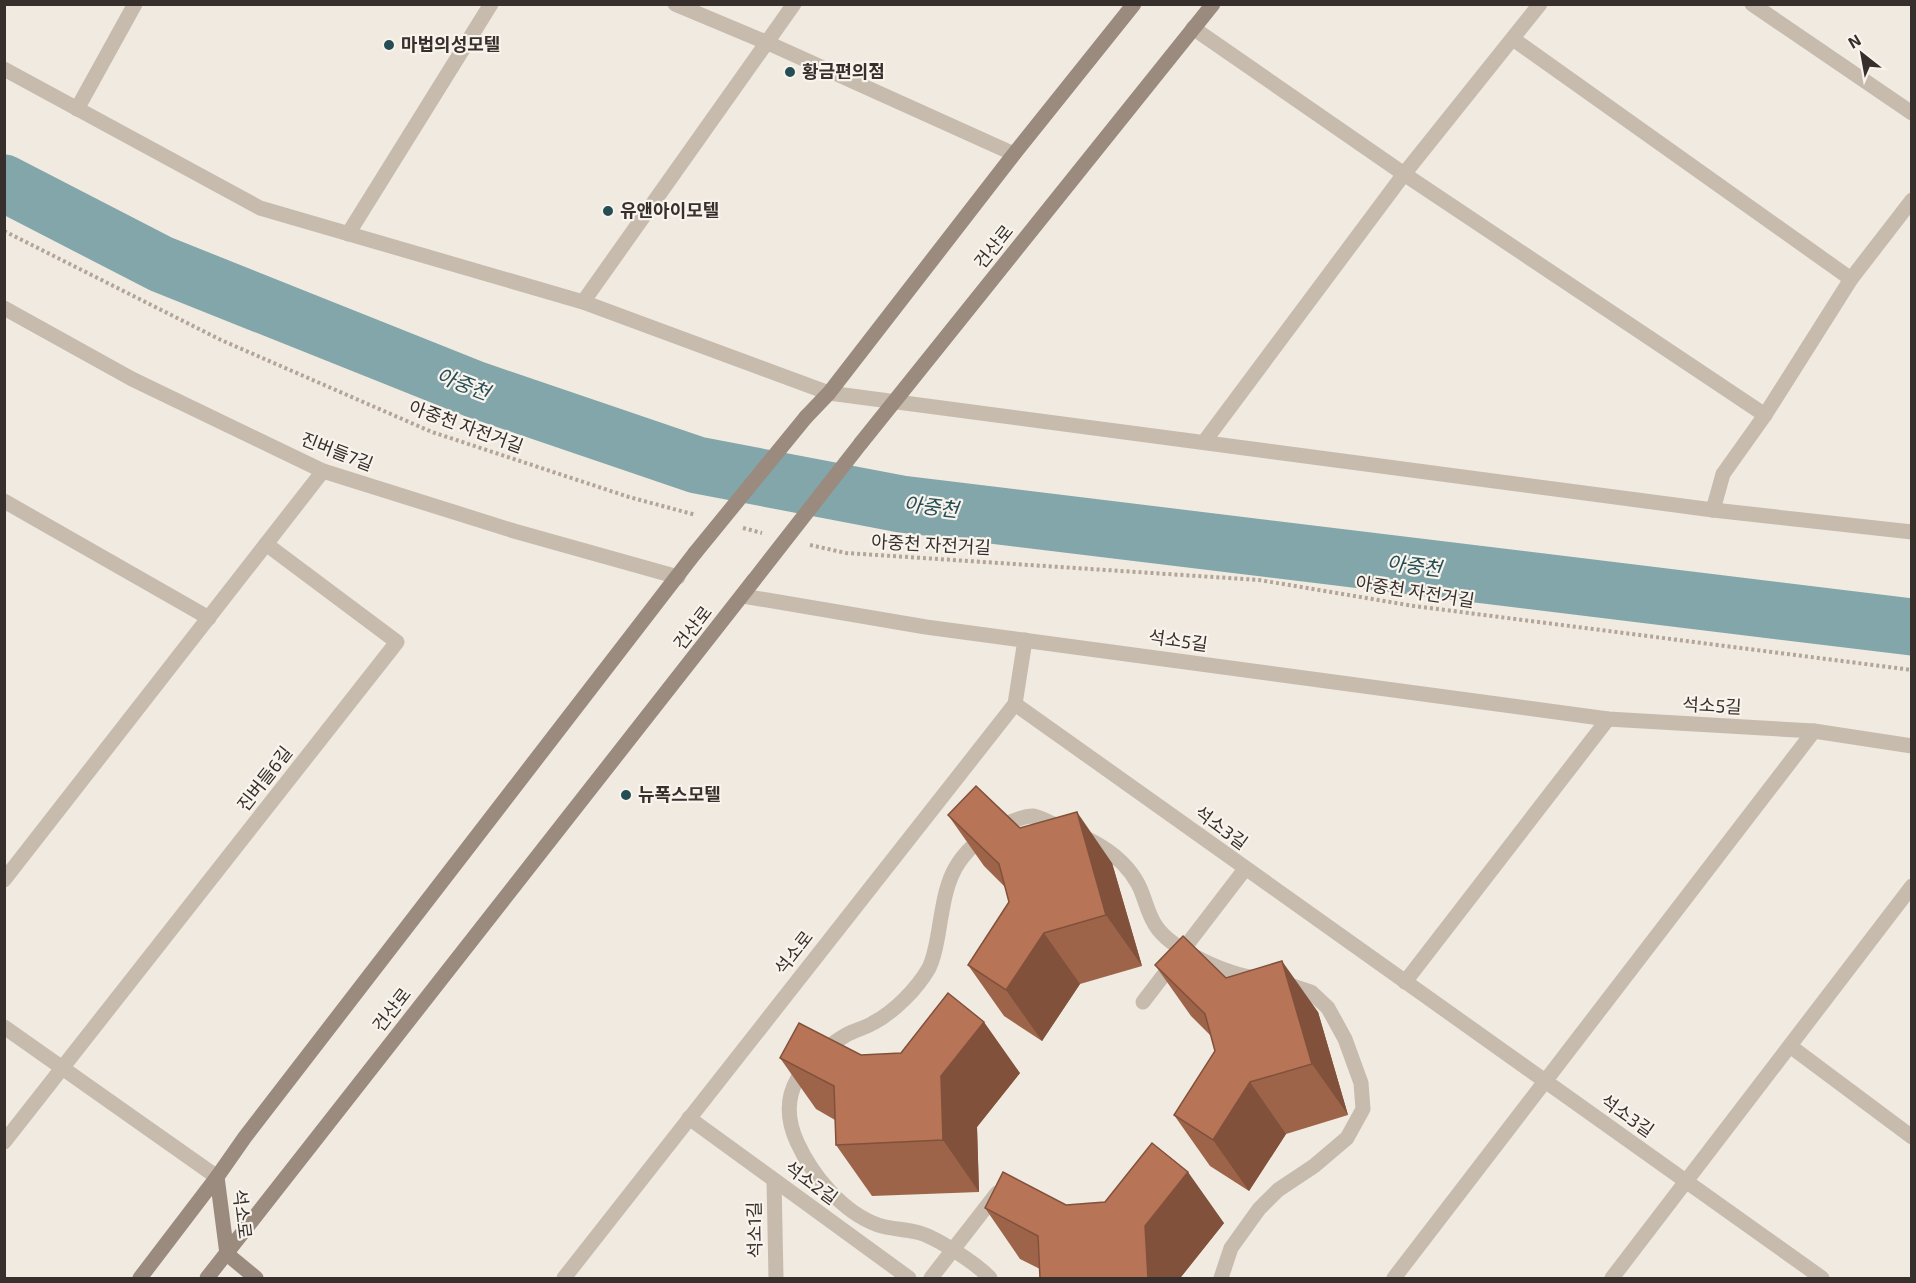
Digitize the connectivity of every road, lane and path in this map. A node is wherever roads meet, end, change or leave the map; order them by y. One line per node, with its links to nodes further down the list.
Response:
1 (135, 4): 13 (street)
2 (491, 4): 19 (street)
3 (675, 4): 11 (street)
4 (794, 4): 11 (street)
5 (1134, 4): 15 (street)
6 (1213, 4): 9 (street, 건산로)
7 (1540, 4): 10 (street)
8 (1752, 4): 14 (street)
9 (1193, 28): 16 (street); 24 (street, 건산로)
10 (1513, 39): 16 (street); 20 (street)
11 (768, 43): 15 (street); 21 (street)
12 (4, 69): 13 (street)
13 (77, 109): 19 (street)
14 (1911, 113)
15 (1014, 154): 23 (street)
16 (1404, 174): 25 (street); 26 (street)
17 (1911, 200): 20 (street)
18 (4, 231): 30 (path, 아중천 자전거길)
19 (348, 234): 21 (street)
20 (1851, 279): 25 (street)
21 (583, 302): 23 (street)
22 (4, 308): 27 (street, 진버들7길)
23 (829, 393): 24 (street); 36 (street, bridge)
24 (895, 402): 26 (street); 37 (street, 건산로, bridge)
25 (1765, 415): 29 (street)
26 (1204, 442): 29 (street)
27 (323, 471): 35 (street); 36 (street, 진버들7길)
28 (4, 501): 38 (street)
29 (1713, 510): 32 (street)
30 (697, 516)
31 (732, 525): 33 (path)
32 (1911, 532)
33 (766, 534)
34 (800, 542): 40 (path, 아중천 자전거길)
35 (266, 544): 38 (street); 54 (street, 진버들6길)
36 (678, 577): 59 (street)
37 (743, 596): 39 (street, 석소5길); 64 (street, 건산로)
38 (208, 618): 46 (street)
39 (1024, 640): 41 (street); 42 (street, 석소5길)
40 (1911, 670)
41 (1015, 705): 45 (street, 석소3길); 56 (street, 석소로)
42 (1608, 719): 43 (street, 석소5길); 50 (street)
43 (1814, 731): 44 (street, 석소5길); 55 (street)
44 (1911, 746)
45 (1245, 869): 49 (street); 50 (street, 석소3길)
46 (4, 880)
47 (1911, 886): 48 (street)
48 (1906, 906): 53 (street)
49 (1183, 950): 51 (street); 63 (street); 73 (street)
50 (1405, 982): 55 (street, 석소3길)
51 (1143, 1002)
52 (4, 1027): 54 (street)
53 (1790, 1046): 57 (street); 61 (street)
54 (62, 1068): 58 (street, 진버들6길); 59 (street)
55 (1545, 1082): 61 (street, 석소3길); 74 (street)
56 (689, 1118): 60 (street, 석소2길); 68 (street, 석소로)
57 (1911, 1137)
58 (4, 1142)
59 (217, 1177): 64 (street, 석소로); 65 (street)
60 (774, 1180): 69 (street, 석소1길); 70 (street, 석소2길)
61 (1686, 1182): 75 (street); 76 (street, 석소3길)
62 (1003, 1185): 63 (street)
63 (953, 1250): 71 (street); 72 (street)
64 (227, 1254): 66 (street, 건산로); 67 (street, 석소로)
65 (140, 1278)
66 (207, 1278)
67 (256, 1278)
68 (564, 1278)
69 (776, 1278)
70 (909, 1278)
71 (931, 1278)
72 (990, 1278)
73 (1221, 1278)
74 (1394, 1278)
75 (1612, 1278)
76 (1822, 1278)

